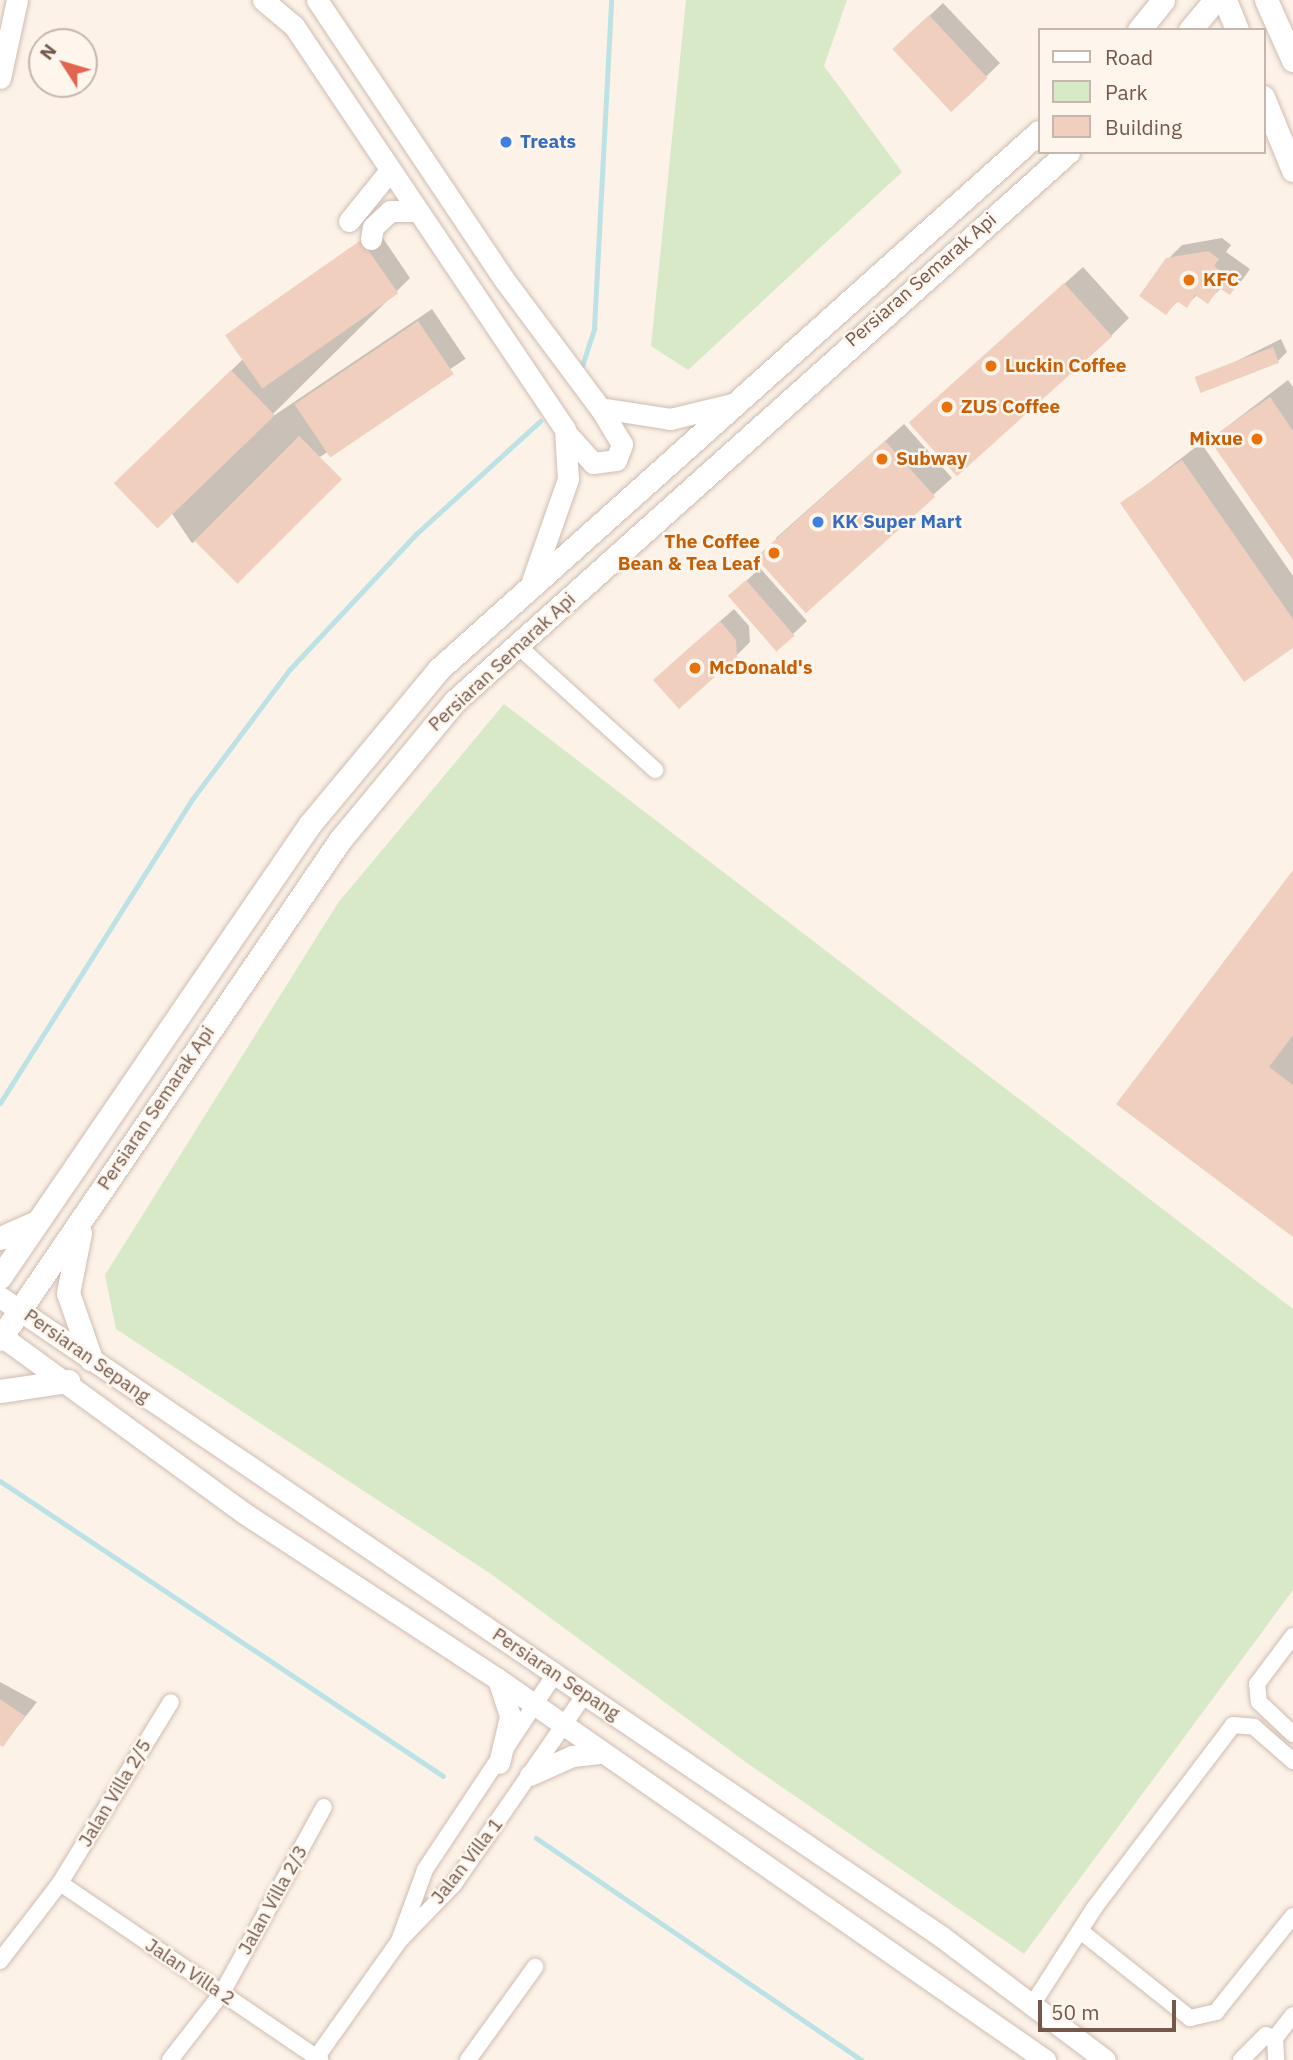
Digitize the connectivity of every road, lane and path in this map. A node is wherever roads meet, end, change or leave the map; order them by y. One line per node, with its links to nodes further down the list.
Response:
1 (17, 0): 12 (street)
2 (262, 0): 19 (street)
3 (317, 0): 24 (street)
4 (1163, 0): 8 (main road)
5 (1215, 0): 9 (main road)
6 (1225, 0): 10 (main road)
7 (1266, 0): 11 (main road)
8 (1141, 28)
9 (1192, 28)
10 (1236, 28)
11 (1293, 60)
12 (0, 78)
13 (1265, 102): 16 (main road)
14 (1265, 122): 16 (main road)
15 (1038, 133): 23 (main road, Persiaran Semarak Api)
16 (1281, 142): 18 (main road)
17 (1066, 154): 27 (main road, Persiaran Semarak Api)
18 (1293, 170)
19 (387, 174): 20 (street); 21 (street)
20 (412, 211): 22 (street); 25 (street)
21 (349, 220)
22 (371, 239)
23 (728, 405): 24 (street); 26 (main road, Persiaran Semarak Api)
24 (600, 408): 25 (street)
25 (567, 434): 26 (street)
26 (532, 580): 30 (main road, Persiaran Semarak Api)
27 (518, 646): 28 (street); 29 (main road, Persiaran Semarak Api)
28 (655, 770)
29 (86, 1213): 34 (main road, Persiaran Semarak Api); 36 (main road)
30 (37, 1222): 31 (main road); 32 (main road, Persiaran Semarak Api)
31 (0, 1238)
32 (0, 1277)
33 (0, 1297): 34 (street, Persiaran Sepang)
34 (20, 1310): 35 (main road, Persiaran Semarak Api); 36 (street, Persiaran Sepang)
35 (1, 1336): 37 (street, Persiaran Sepang)
36 (91, 1359): 40 (street, Persiaran Sepang)
37 (68, 1381): 38 (main road); 41 (street, Persiaran Sepang)
38 (0, 1391)
39 (1293, 1636): 46 (street)
40 (555, 1674): 42 (street, Persiaran Sepang); 44 (street, Jalan Villa 1)
41 (498, 1678): 44 (street, Persiaran Sepang); 49 (street)
42 (585, 1694): 45 (street, Jalan Villa 1); 59 (street, Persiaran Sepang)
43 (170, 1702): 52 (street, Jalan Villa 2/5)
44 (535, 1705): 45 (street, Persiaran Sepang); 49 (street, Jalan Villa 1)
45 (565, 1726): 47 (street, Persiaran Sepang); 50 (street, Jalan Villa 1)
46 (1293, 1734)
47 (602, 1753): 50 (street); 66 (street, Persiaran Sepang)
48 (1293, 1761): 54 (street)
49 (499, 1763): 55 (street, Jalan Villa 1)
50 (530, 1776): 55 (street, Jalan Villa 1)
51 (324, 1807): 58 (street, Jalan Villa 2/3)
52 (60, 1883): 56 (street, Jalan Villa 2/5); 58 (street, Jalan Villa 2)
53 (1293, 1916): 54 (street)
54 (1083, 1933): 59 (street)
55 (398, 1941): 63 (street, Jalan Villa 1)
56 (0, 1961)
57 (535, 1967): 65 (street)
58 (222, 1993): 63 (street, Jalan Villa 2); 64 (street, Jalan Villa 2/3)
59 (1034, 2003): 67 (street, Persiaran Sepang)
60 (1293, 2015): 61 (street)
61 (1277, 2034): 62 (street); 68 (street); 69 (street)
62 (1293, 2042)
63 (318, 2059)
64 (170, 2060)
65 (468, 2060)
66 (1045, 2060)
67 (1105, 2060)
68 (1241, 2060)
69 (1276, 2060)

